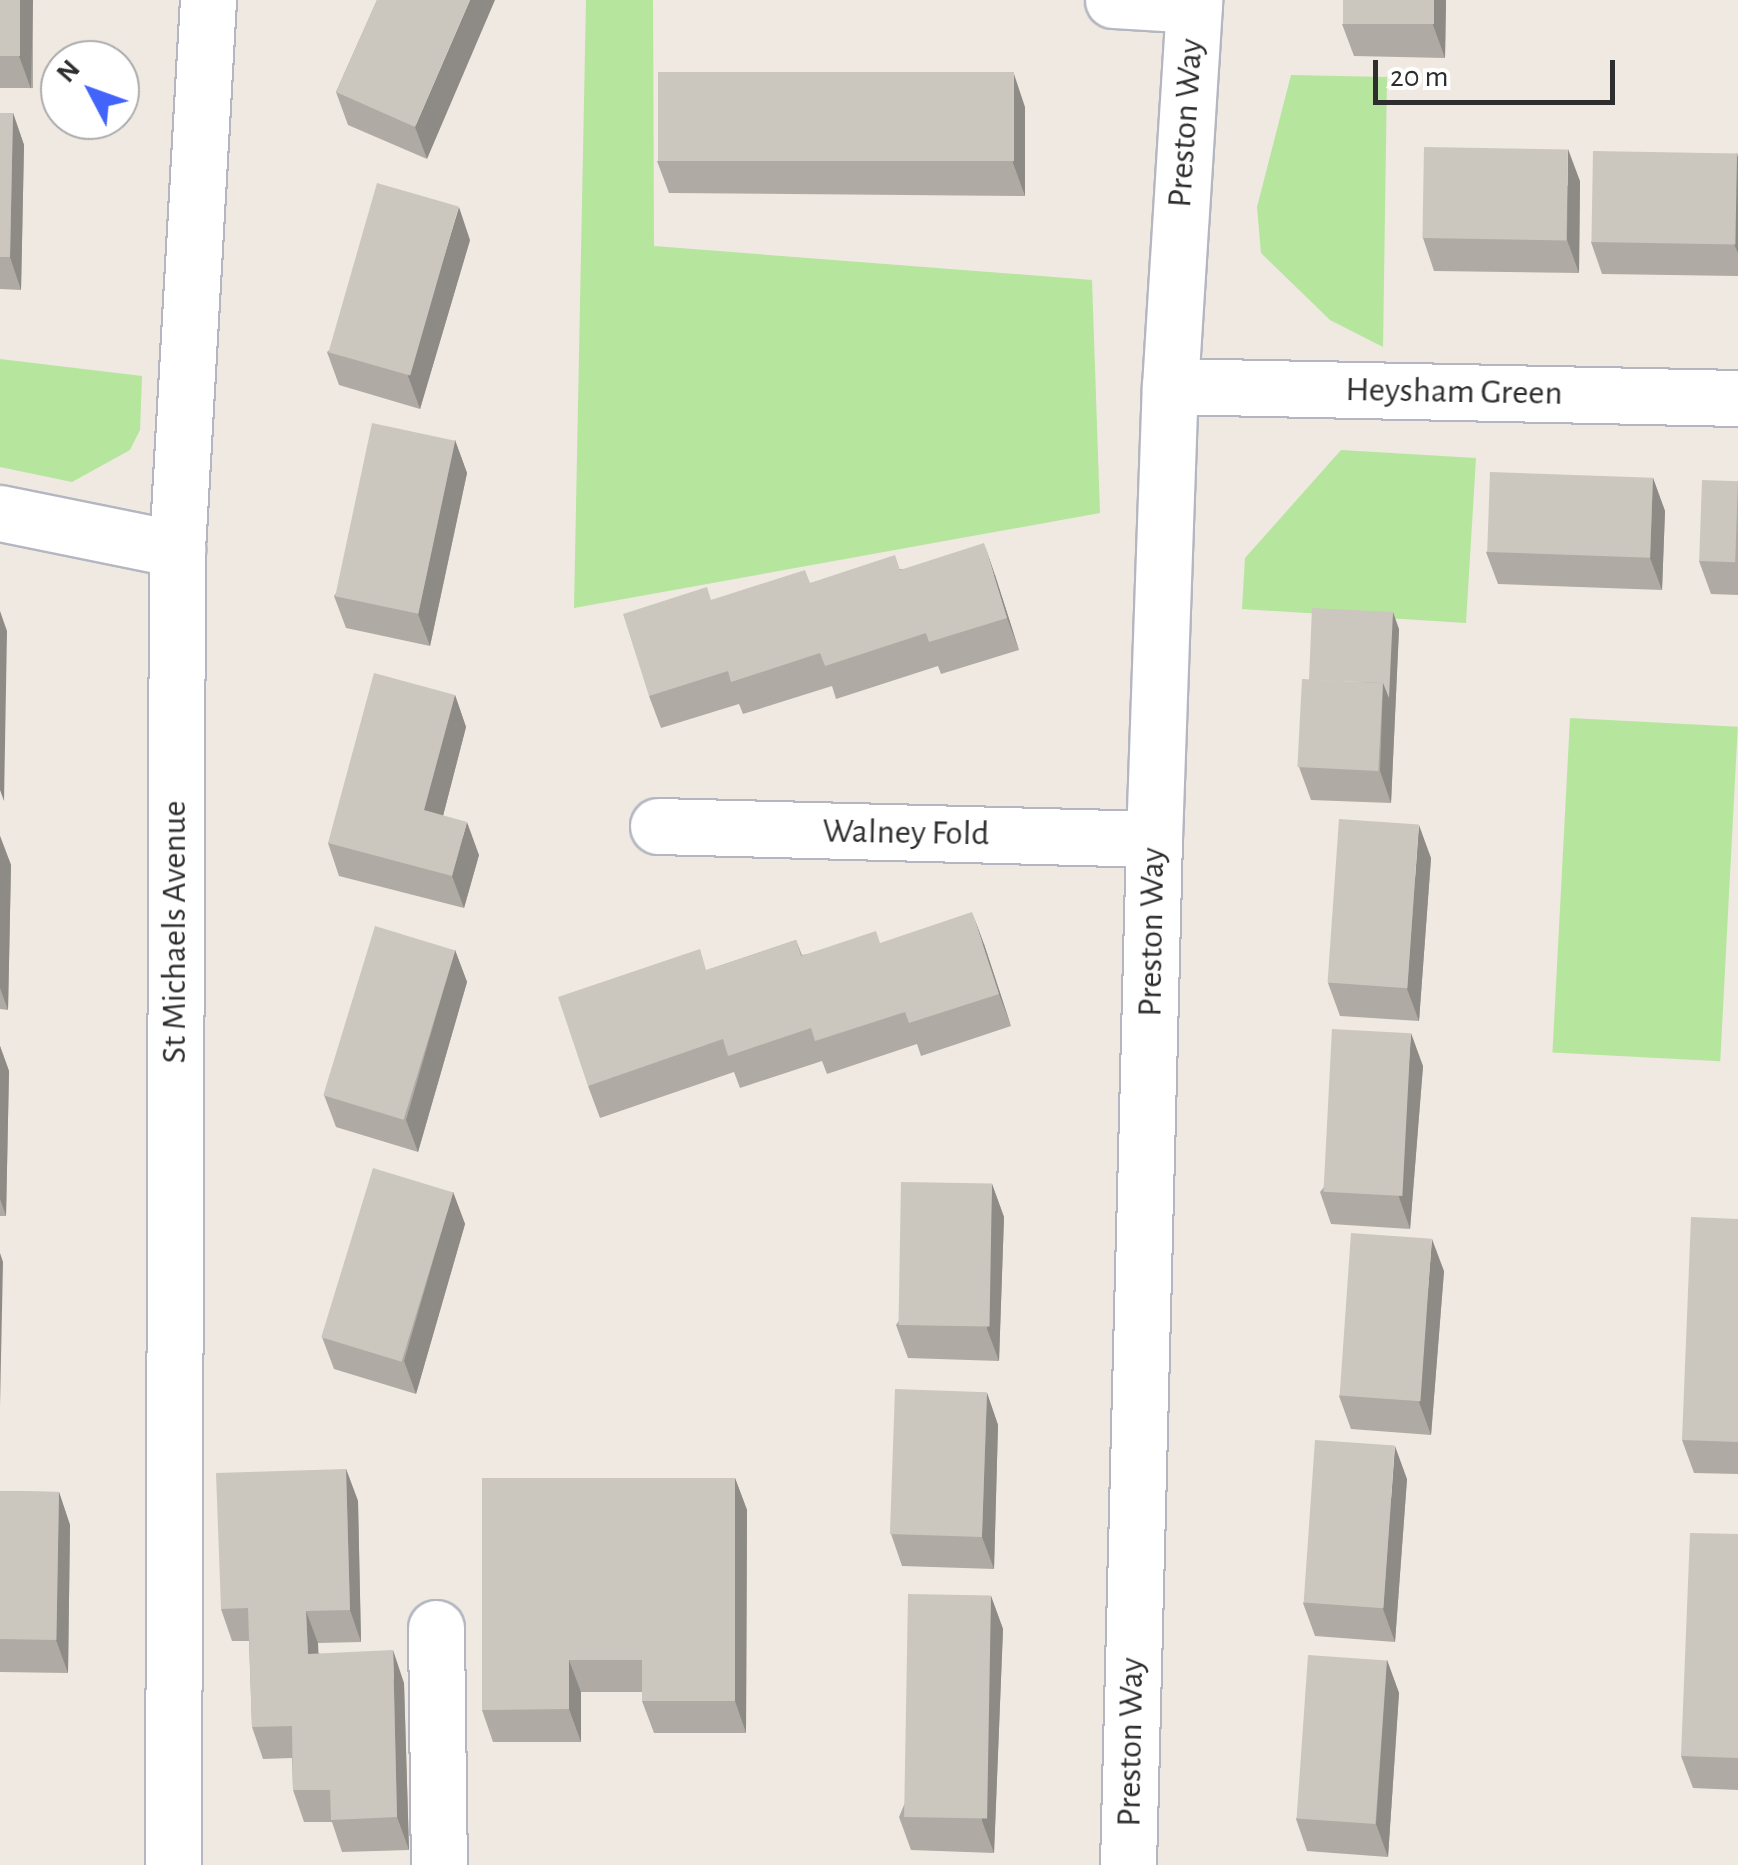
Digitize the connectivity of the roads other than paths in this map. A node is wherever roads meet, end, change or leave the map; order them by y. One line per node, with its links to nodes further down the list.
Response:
1 (208, 0): 7 (street, St Michaels Avenue)
2 (1113, 0): 3 (street)
3 (1194, 2): 4 (street, Preston Way)
4 (1170, 386): 5 (street, Heysham Green); 9 (street, Preston Way)
5 (1738, 398)
6 (0, 513): 7 (street)
7 (177, 549): 11 (street, St Michaels Avenue)
8 (658, 826): 9 (street, Walney Fold)
9 (1154, 839): 13 (street, Preston Way)
10 (436, 1628): 12 (street)
11 (173, 1865)
12 (439, 1865)
13 (1128, 1865)

